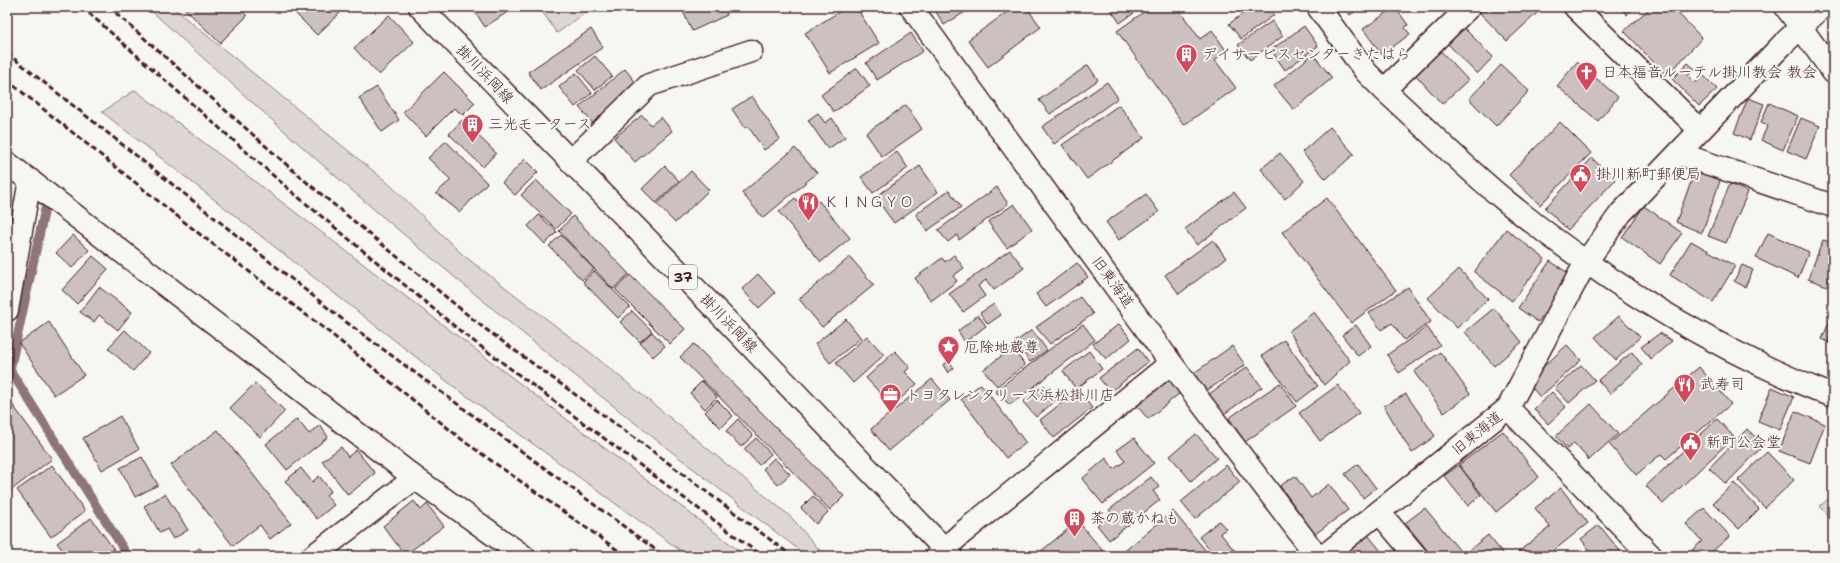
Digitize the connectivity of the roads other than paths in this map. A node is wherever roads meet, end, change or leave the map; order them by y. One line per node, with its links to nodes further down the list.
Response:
1 (420, 7): 14 (street, 掛川浜岡線 / 37)
2 (911, 7): 20 (street, 旧東海道)
3 (1318, 7): 11 (street)
4 (1469, 7): 11 (street)
5 (1575, 7): 12 (street)
6 (1786, 7): 8 (street)
7 (1822, 7): 8 (street)
8 (1801, 27): 10 (street); 12 (street)
9 (751, 51): 14 (street)
10 (1833, 72)
11 (1384, 90): 18 (street)
12 (1700, 130): 13 (street)
13 (1680, 154): 17 (street); 18 (street)
14 (570, 162): 25 (street, 掛川浜岡線 / 37)
15 (7, 163): 16 (street)
16 (30, 180): 19 (street); 23 (street)
17 (1833, 206)
18 (1586, 262): 21 (street); 22 (street)
19 (7, 310)
20 (1171, 363): 25 (street); 28 (street, 旧東海道)
21 (1833, 396)
22 (1508, 408): 24 (street, 旧東海道); 31 (street, 旧東海道)
23 (415, 478): 26 (street); 27 (street)
24 (1379, 512): 29 (street, 旧東海道); 30 (street)
25 (944, 554)
26 (313, 556)
27 (523, 556)
28 (1317, 556)
29 (1324, 556)
30 (1416, 556)
31 (1651, 556)

